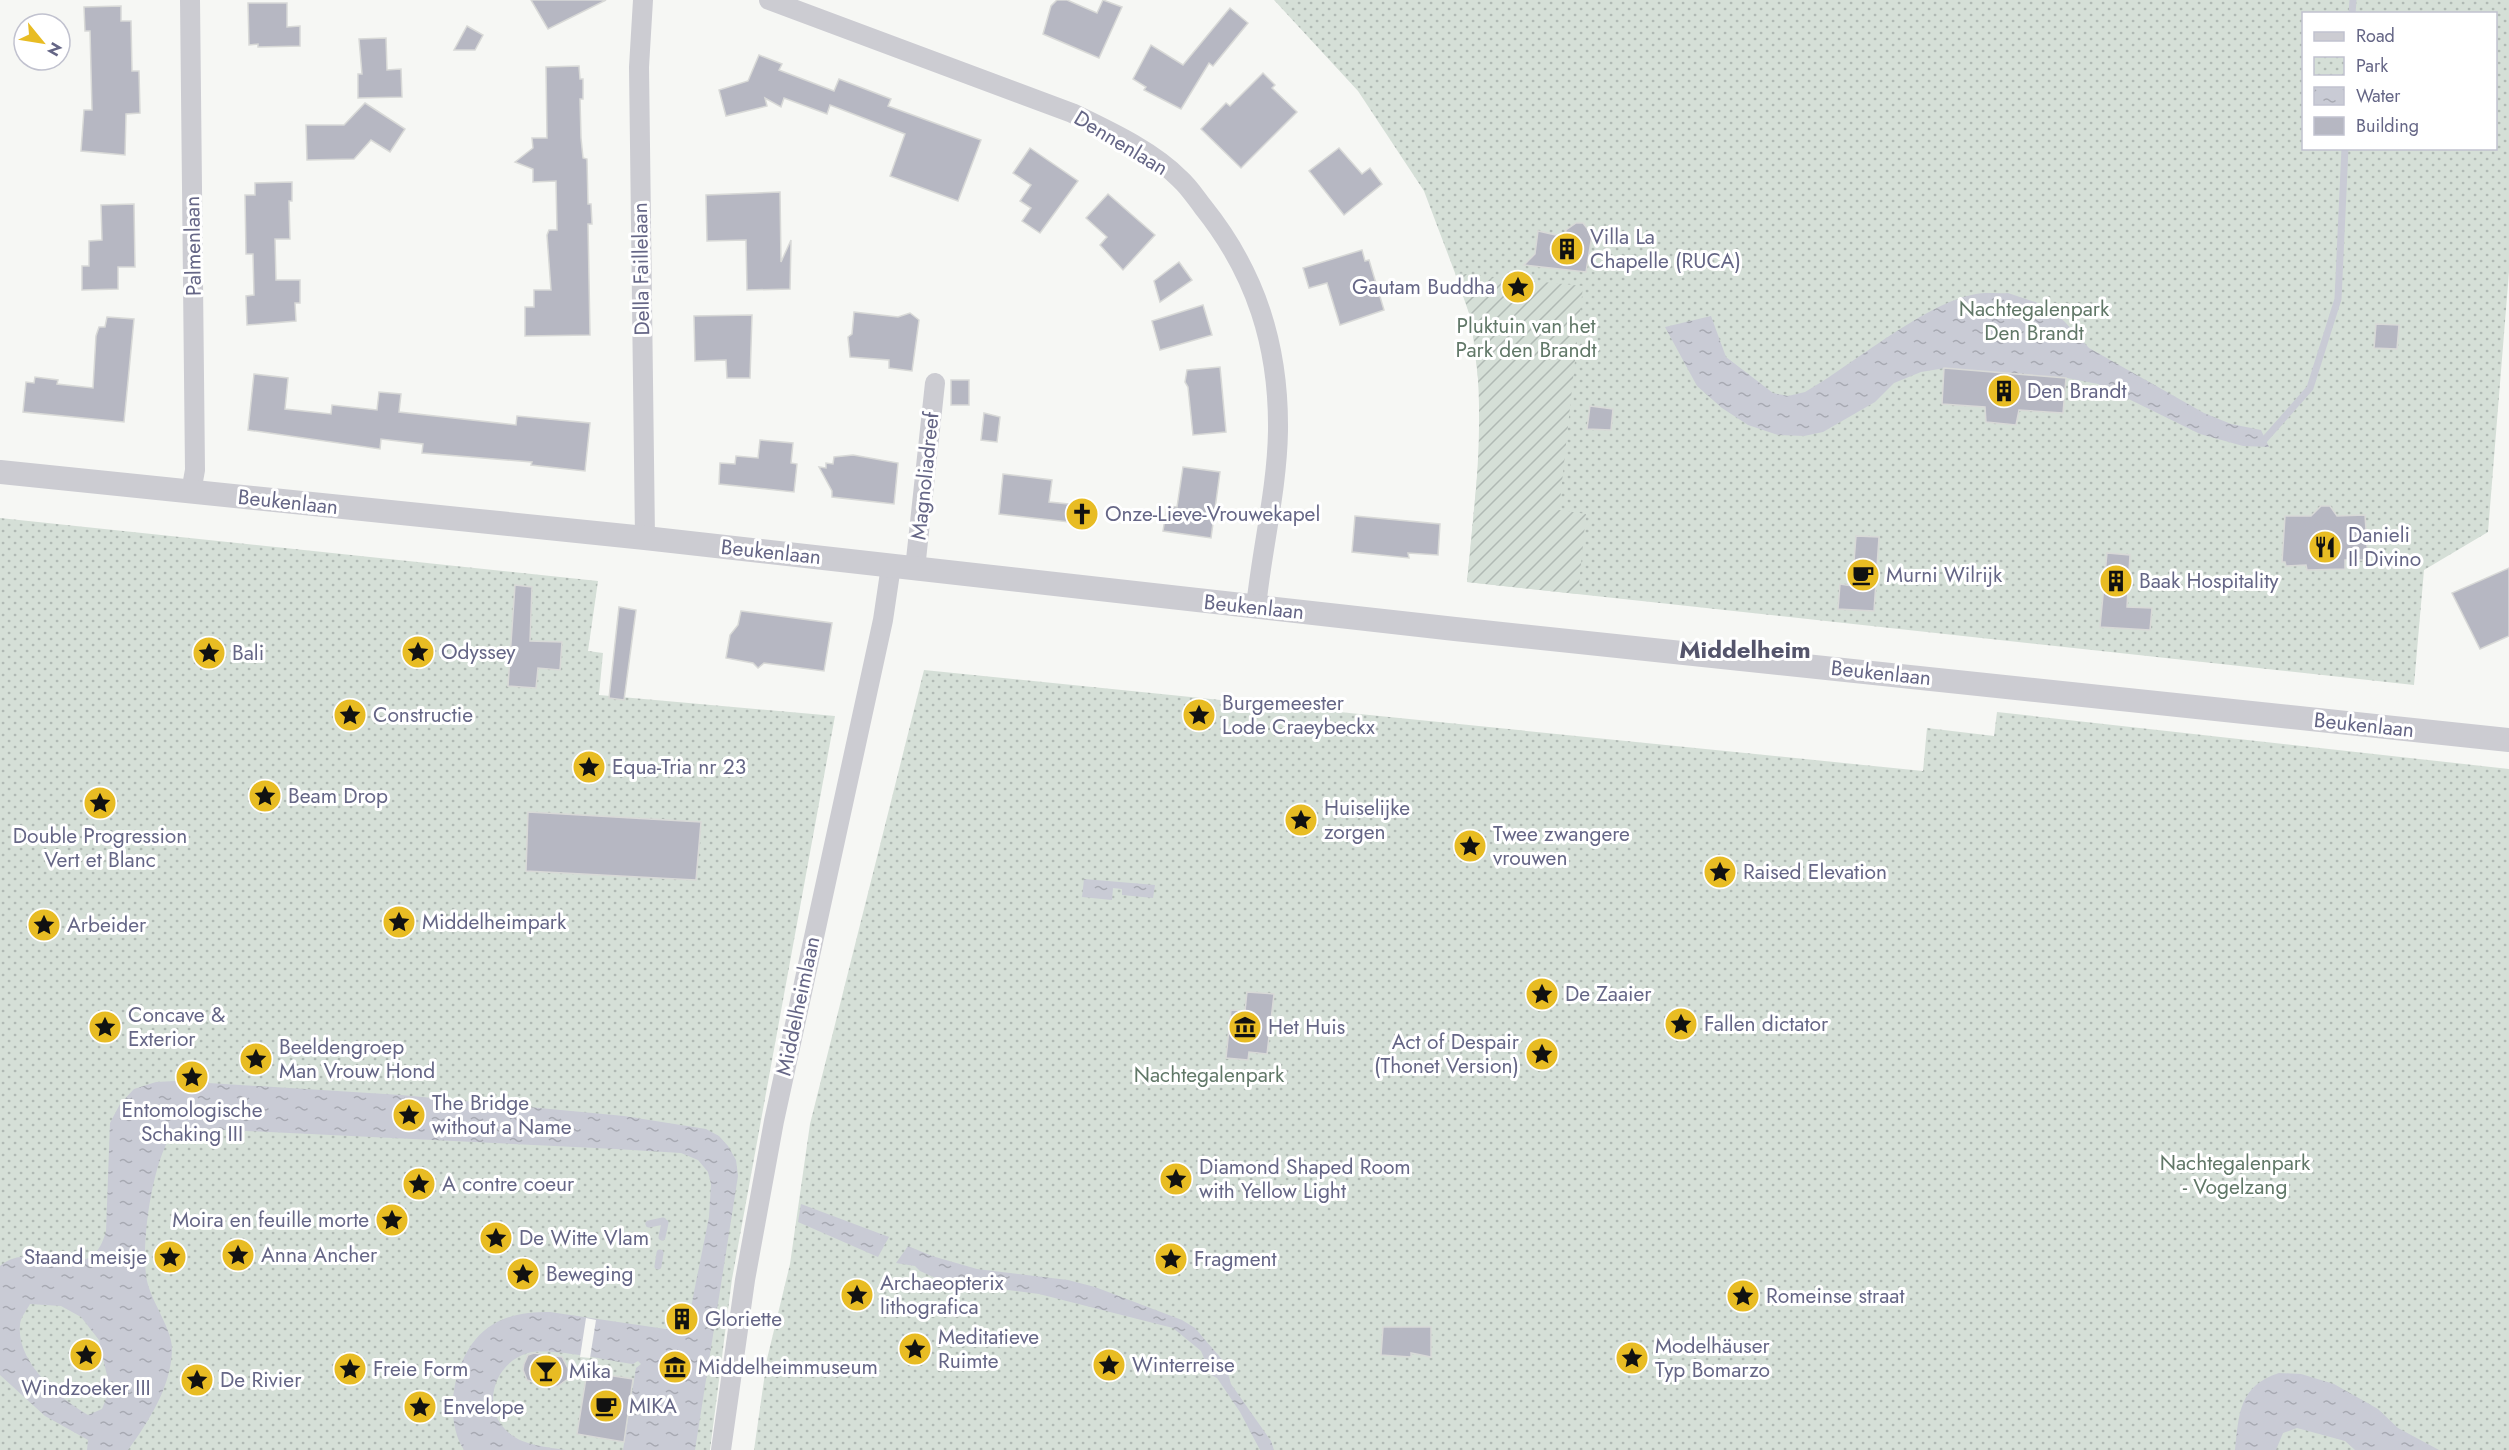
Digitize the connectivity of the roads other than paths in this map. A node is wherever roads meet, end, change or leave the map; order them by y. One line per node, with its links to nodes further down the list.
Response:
1 (190, 0): 6 (street, Palmenlaan)
2 (644, 0): 7 (street, Della Faillelaan)
3 (769, 0): 10 (street, Dennenlaan)
4 (935, 383): 9 (street, Magnoliadreef)
5 (0, 472): 6 (street, Beukenlaan)
6 (191, 492): 7 (street, Beukenlaan)
7 (645, 527): 8 (street, Beukenlaan)
8 (891, 566): 9 (street, Beukenlaan); 12 (street, Middelheimlaan)
9 (915, 569): 10 (street, Beukenlaan)
10 (1256, 607): 11 (street, Beukenlaan)
11 (2509, 740)
12 (721, 1450)

